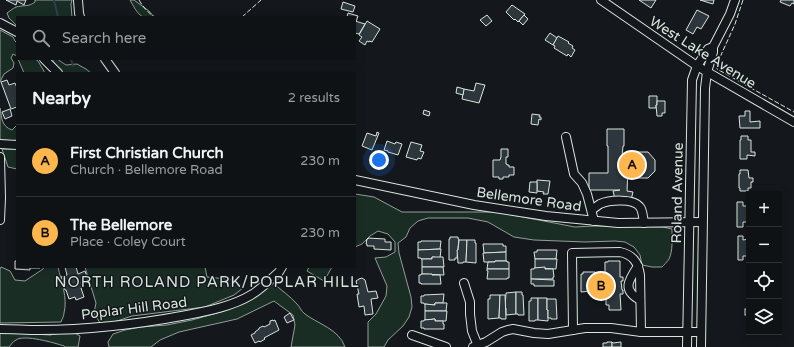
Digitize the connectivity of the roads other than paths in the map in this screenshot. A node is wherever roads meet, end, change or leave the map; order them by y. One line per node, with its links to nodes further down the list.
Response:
1 (78, 0): 4 (street)
2 (601, 0): 10 (street, West Lake Avenue)
3 (735, 0): 7 (street, Roland Avenue)
4 (80, 16)
5 (0, 22): 6 (street)
6 (16, 31)
7 (712, 47): 10 (street, Roland Avenue); 13 (street, Roland Avenue)
8 (45, 60): 11 (street)
9 (107, 60): 12 (street)
10 (697, 66): 13 (street, West Lake Avenue); 24 (street, Roland Avenue)
11 (57, 72)
12 (114, 72)
13 (707, 72): 14 (street, West Lake Avenue); 25 (street, Roland Avenue)
14 (794, 122)
15 (566, 137): 20 (street)
16 (0, 144): 17 (street)
17 (16, 145)
18 (0, 157): 21 (street)
19 (356, 180): 22 (street, Bellemore Road)
20 (592, 210): 22 (street); 23 (street)
21 (0, 220)
22 (594, 221): 23 (street, Bellemore Road)
23 (644, 222): 24 (street, Bellemore Road)
24 (689, 222): 25 (street, Bellemore Road); 33 (street, Roland Avenue)
25 (702, 222): 34 (street, Roland Avenue)
26 (638, 266): 29 (street); 29 (street); 31 (street)
27 (281, 268): 30 (street, Poplar Hill Road)
28 (464, 283): 36 (street)
29 (640, 300): 32 (street)
30 (0, 329)
31 (573, 330): 32 (street); 36 (street)
32 (641, 332): 33 (street)
33 (687, 332): 34 (street); 38 (street, Roland Avenue)
34 (701, 332): 39 (street, Roland Avenue)
35 (412, 335): 37 (street)
36 (475, 346)
37 (446, 347)
38 (687, 347)
39 (701, 347)

